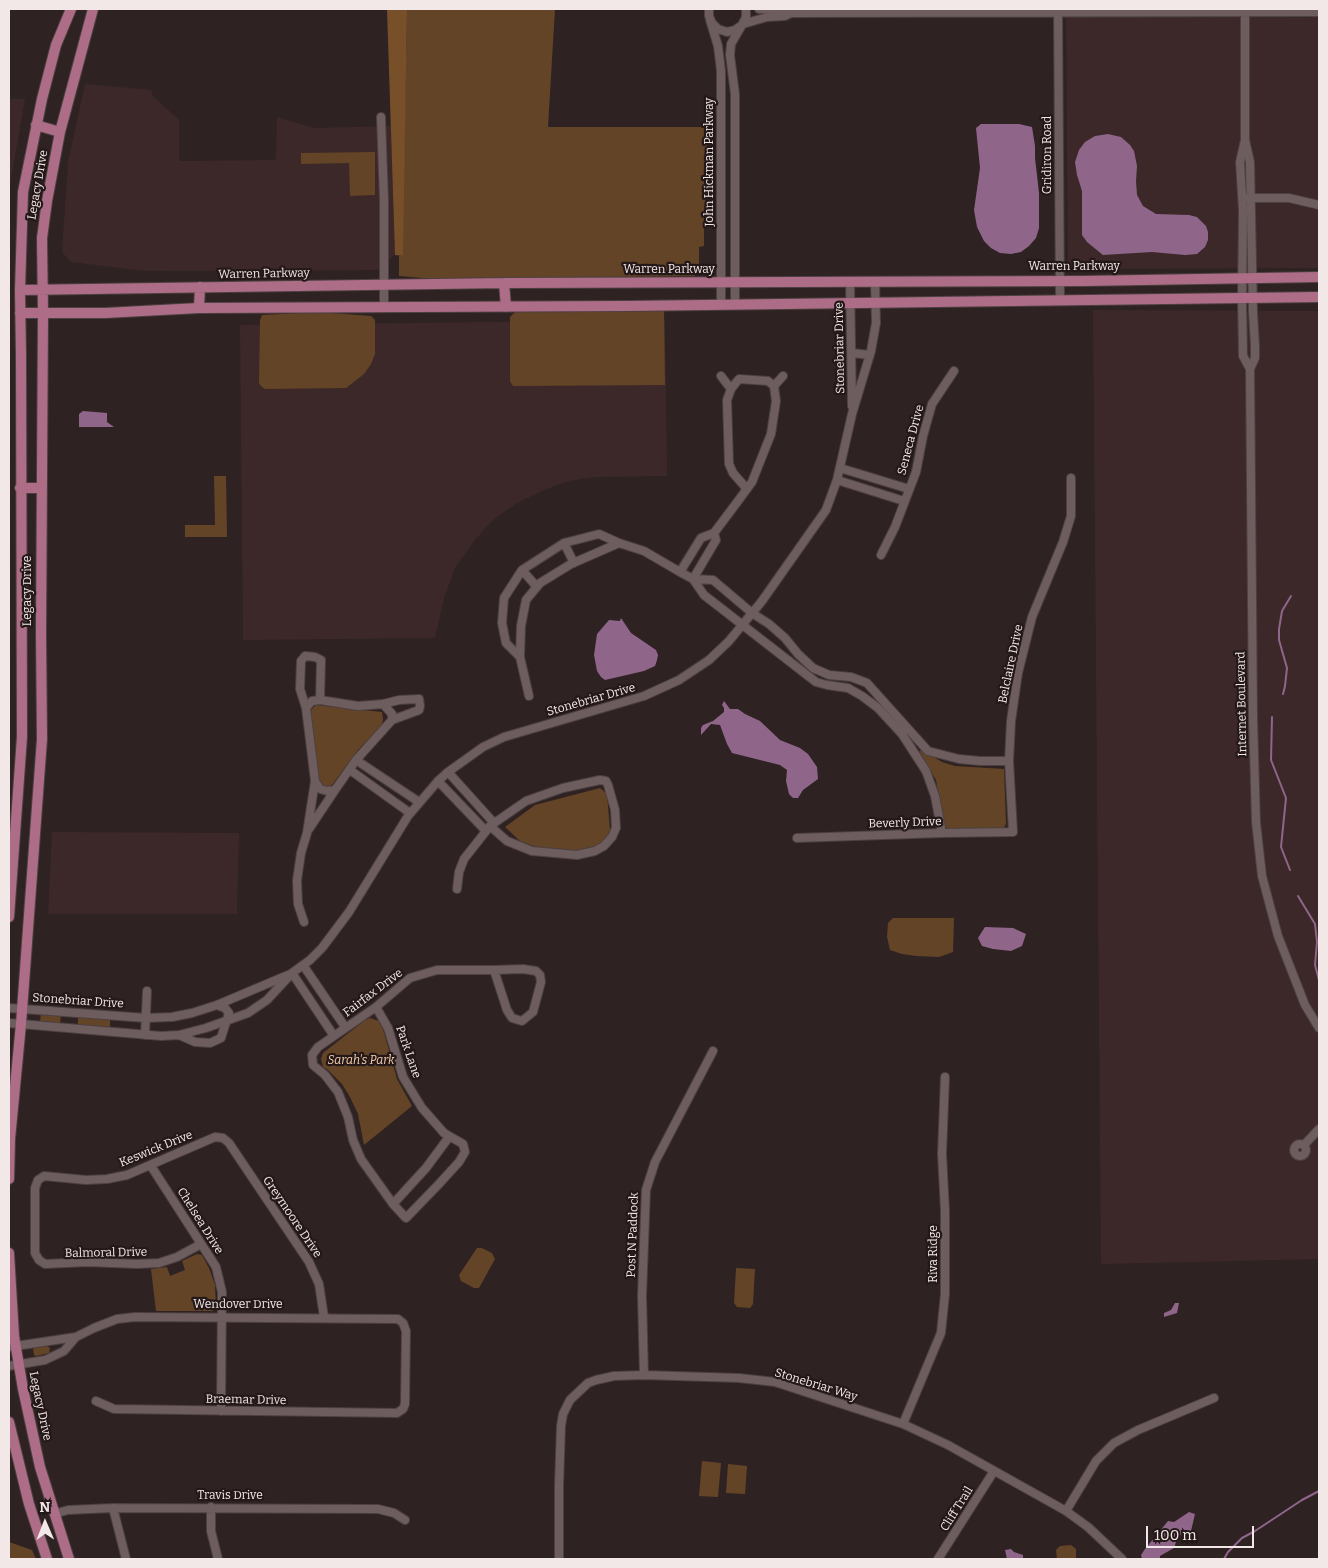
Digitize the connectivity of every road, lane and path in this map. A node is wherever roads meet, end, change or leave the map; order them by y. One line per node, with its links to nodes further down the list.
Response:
1 (71, 9): 15 (main road, Legacy Drive)
2 (92, 9): 16 (main road, Legacy Drive)
3 (709, 9): 10 (street, John Hickman Parkway)
4 (746, 9): 11 (street, John Hickman Parkway)
5 (759, 9): 9 (street)
6 (1058, 10): 7 (street); 9 (street); 23 (street, Gridiron Road)
7 (1245, 12): 8 (street); 17 (street)
8 (1319, 12)
9 (791, 13): 11 (street)
10 (710, 20): 11 (street); 13 (street, John Hickman Parkway)
11 (743, 24): 12 (street, John Hickman Parkway)
12 (735, 106): 13 (street); 27 (street, John Hickman Parkway)
13 (721, 107): 26 (street, John Hickman Parkway)
14 (381, 117): 29 (street)
15 (36, 125): 16 (main road); 32 (main road, Legacy Drive)
16 (60, 132): 31 (main road, Legacy Drive)
17 (1244, 140): 18 (street); 19 (street)
18 (1241, 198): 19 (street); 22 (street)
19 (1252, 198): 20 (street); 22 (street)
20 (1319, 205)
21 (1319, 277): 22 (main road, Warren Parkway)
22 (1248, 278): 23 (main road, Warren Parkway); 34 (street, Internet Boulevard); 35 (street, Internet Boulevard)
23 (1060, 280): 25 (main road, Warren Parkway); 36 (street, Gridiron Road)
24 (850, 281): 25 (main road, Warren Parkway); 27 (main road, Warren Parkway); 37 (street, Stonebriar Drive)
25 (875, 281): 38 (street, Stonebriar Drive)
26 (721, 282): 27 (main road, Warren Parkway); 28 (main road, Warren Parkway); 39 (street, John Hickman Parkway)
27 (735, 282): 40 (street, John Hickman Parkway)
28 (504, 283): 29 (main road, Warren Parkway); 41 (main road)
29 (383, 285): 30 (main road, Warren Parkway); 43 (street)
30 (200, 288): 31 (main road, Warren Parkway); 42 (main road)
31 (43, 289): 32 (main road, Warren Parkway); 45 (main road, Legacy Drive)
32 (20, 290): 44 (main road, Legacy Drive)
33 (1319, 297): 35 (main road)
34 (1242, 298): 35 (main road); 36 (main road); 48 (street, Internet Boulevard)
35 (1253, 298): 48 (street, Internet Boulevard)
36 (1060, 300): 38 (main road)
37 (851, 303): 38 (main road); 40 (main road); 46 (street, Stonebriar Drive)
38 (875, 303): 47 (street, Stonebriar Drive)
39 (721, 305): 40 (main road); 41 (main road)
40 (735, 305)
41 (506, 307): 43 (main road)
42 (199, 308): 43 (main road); 45 (main road)
43 (384, 308)
44 (20, 313): 45 (main road); 58 (main road, Legacy Drive)
45 (43, 313): 59 (main road, Legacy Drive)
46 (852, 352): 47 (street); 54 (street, Stonebriar Drive)
47 (870, 355): 54 (street, Stonebriar Drive)
48 (1250, 369): 112 (street, Internet Boulevard)
49 (954, 371): 61 (street, Seneca Drive)
50 (721, 376): 53 (street)
51 (784, 376): 52 (street)
52 (774, 386): 53 (street); 60 (street)
53 (731, 389): 60 (street)
54 (852, 414): 55 (street, Stonebriar Drive)
55 (840, 468): 57 (street, Stonebriar Drive); 61 (street, Seneca Drive)
56 (1071, 478): 83 (street, Belclaire Drive)
57 (837, 480): 62 (street); 72 (street, Stonebriar Drive)
58 (20, 488): 59 (main road); 74 (main road, Legacy Drive)
59 (41, 488): 75 (main road, Legacy Drive)
60 (747, 489): 63 (street)
61 (909, 490): 62 (street, Seneca Drive)
62 (904, 501): 66 (street, Seneca Drive)
63 (714, 533): 69 (street); 70 (street)
64 (564, 543): 65 (street); 67 (street); 68 (street)
65 (619, 544): 67 (street); 69 (street)
66 (881, 555)
67 (574, 563): 71 (street)
68 (522, 570): 71 (street); 76 (street)
69 (680, 572): 70 (street)
70 (693, 579): 72 (street); 73 (street)
71 (537, 587): 76 (street)
72 (752, 614): 73 (street, Stonebriar Drive); 83 (street)
73 (742, 625): 85 (street, Stonebriar Drive); 94 (street)
74 (22, 633): 75 (main road); 97 (main road, Legacy Drive)
75 (41, 633): 106 (main road, Legacy Drive)
76 (520, 657): 77 (street)
77 (529, 696)
78 (320, 700): 79 (street); 80 (street); 80 (street)
79 (383, 704): 81 (street); 81 (street)
80 (306, 708): 86 (street)
81 (392, 720): 82 (street)
82 (356, 760): 84 (street); 89 (street)
83 (1009, 761): 92 (street, Belclaire Drive)
84 (350, 770): 88 (street); 90 (street)
85 (448, 772): 87 (street, Stonebriar Drive); 91 (street)
86 (315, 781): 88 (street); 93 (street)
87 (438, 781): 89 (street, Stonebriar Drive); 91 (street)
88 (335, 790): 93 (street)
89 (419, 802): 90 (street, Stonebriar Drive)
90 (410, 813): 99 (street, Stonebriar Drive)
91 (490, 826): 91 (street); 96 (street)
92 (1013, 832): 94 (street, Beverly Drive)
93 (307, 833): 98 (street)
94 (942, 833): 95 (street, Beverly Drive)
95 (797, 838)
96 (457, 889)
97 (9, 917)
98 (304, 922)
99 (303, 965): 101 (street, Stonebriar Drive); 111 (street)
100 (494, 970): 100 (street, Fairfax Drive); 104 (street, Fairfax Drive)
101 (292, 973): 103 (street, Stonebriar Drive); 108 (street, Stonebriar Drive); 115 (street)
102 (147, 991): 107 (street)
103 (217, 1005): 107 (street, Stonebriar Drive); 108 (street)
104 (376, 1007): 111 (street, Fairfax Drive); 119 (street, Park Lane)
105 (9, 1008): 106 (street, Stonebriar Drive)
106 (22, 1008): 107 (street, Stonebriar Drive); 110 (main road, Legacy Drive)
107 (146, 1018): 113 (street)
108 (228, 1021): 114 (street, Stonebriar Drive); 114 (street, Stonebriar Drive)
109 (9, 1022): 110 (street, Stonebriar Drive)
110 (21, 1024): 113 (street, Stonebriar Drive); 123 (main road, Legacy Drive)
111 (345, 1028): 115 (street, Fairfax Drive)
112 (1319, 1028)
113 (145, 1035): 114 (street, Stonebriar Drive)
114 (180, 1035)
115 (334, 1036): 124 (street, Fairfax Drive)
116 (713, 1050): 133 (street, Post N Paddock)
117 (945, 1077): 139 (street, Riva Ridge)
118 (1319, 1129): 121 (street)
119 (449, 1137): 124 (street); 124 (street, Park Lane)
120 (223, 1138): 122 (street, Keswick Drive); 129 (street, Greymoore Drive)
121 (1304, 1145)
122 (151, 1166): 125 (street, Chelsea Drive); 127 (street, Keswick Drive)
123 (9, 1179)
124 (393, 1204)
125 (202, 1244): 127 (street, Balmoral Drive); 128 (street, Chelsea Drive)
126 (9, 1253): 131 (main road, Legacy Drive)
127 (39, 1260)
128 (222, 1316): 129 (street, Wendover Drive); 130 (street, Wendover Drive); 136 (street, Chelsea Drive)
129 (324, 1317): 137 (street, Wendover Drive)
130 (76, 1337): 131 (street, Wendover Drive); 132 (street, Wendover Drive)
131 (12, 1346): 132 (main road, Legacy Drive)
132 (14, 1365): 144 (main road, Legacy Drive)
133 (644, 1375): 139 (street, Stonebriar Way); 150 (street, Stonebriar Way)
134 (1214, 1398): 143 (street)
135 (96, 1401): 136 (street, Braemar Drive)
136 (221, 1411): 137 (street, Braemar Drive)
137 (397, 1413)
138 (9, 1422): 146 (main road)
139 (903, 1424): 140 (street, Stonebriar Way)
140 (994, 1471): 143 (street, Stonebriar Way); 151 (street, Cliff Trail)
141 (211, 1507): 142 (street, Travis Drive); 145 (street, Travis Drive); 149 (street)
142 (114, 1508): 144 (street, Travis Drive); 148 (street)
143 (1066, 1511): 152 (street, Stonebriar Way)
144 (54, 1514): 147 (main road, Legacy Drive)
145 (405, 1520)
146 (46, 1559)
147 (69, 1559)
148 (126, 1559)
149 (218, 1559)
150 (559, 1559)
151 (938, 1559)
152 (1122, 1559)

